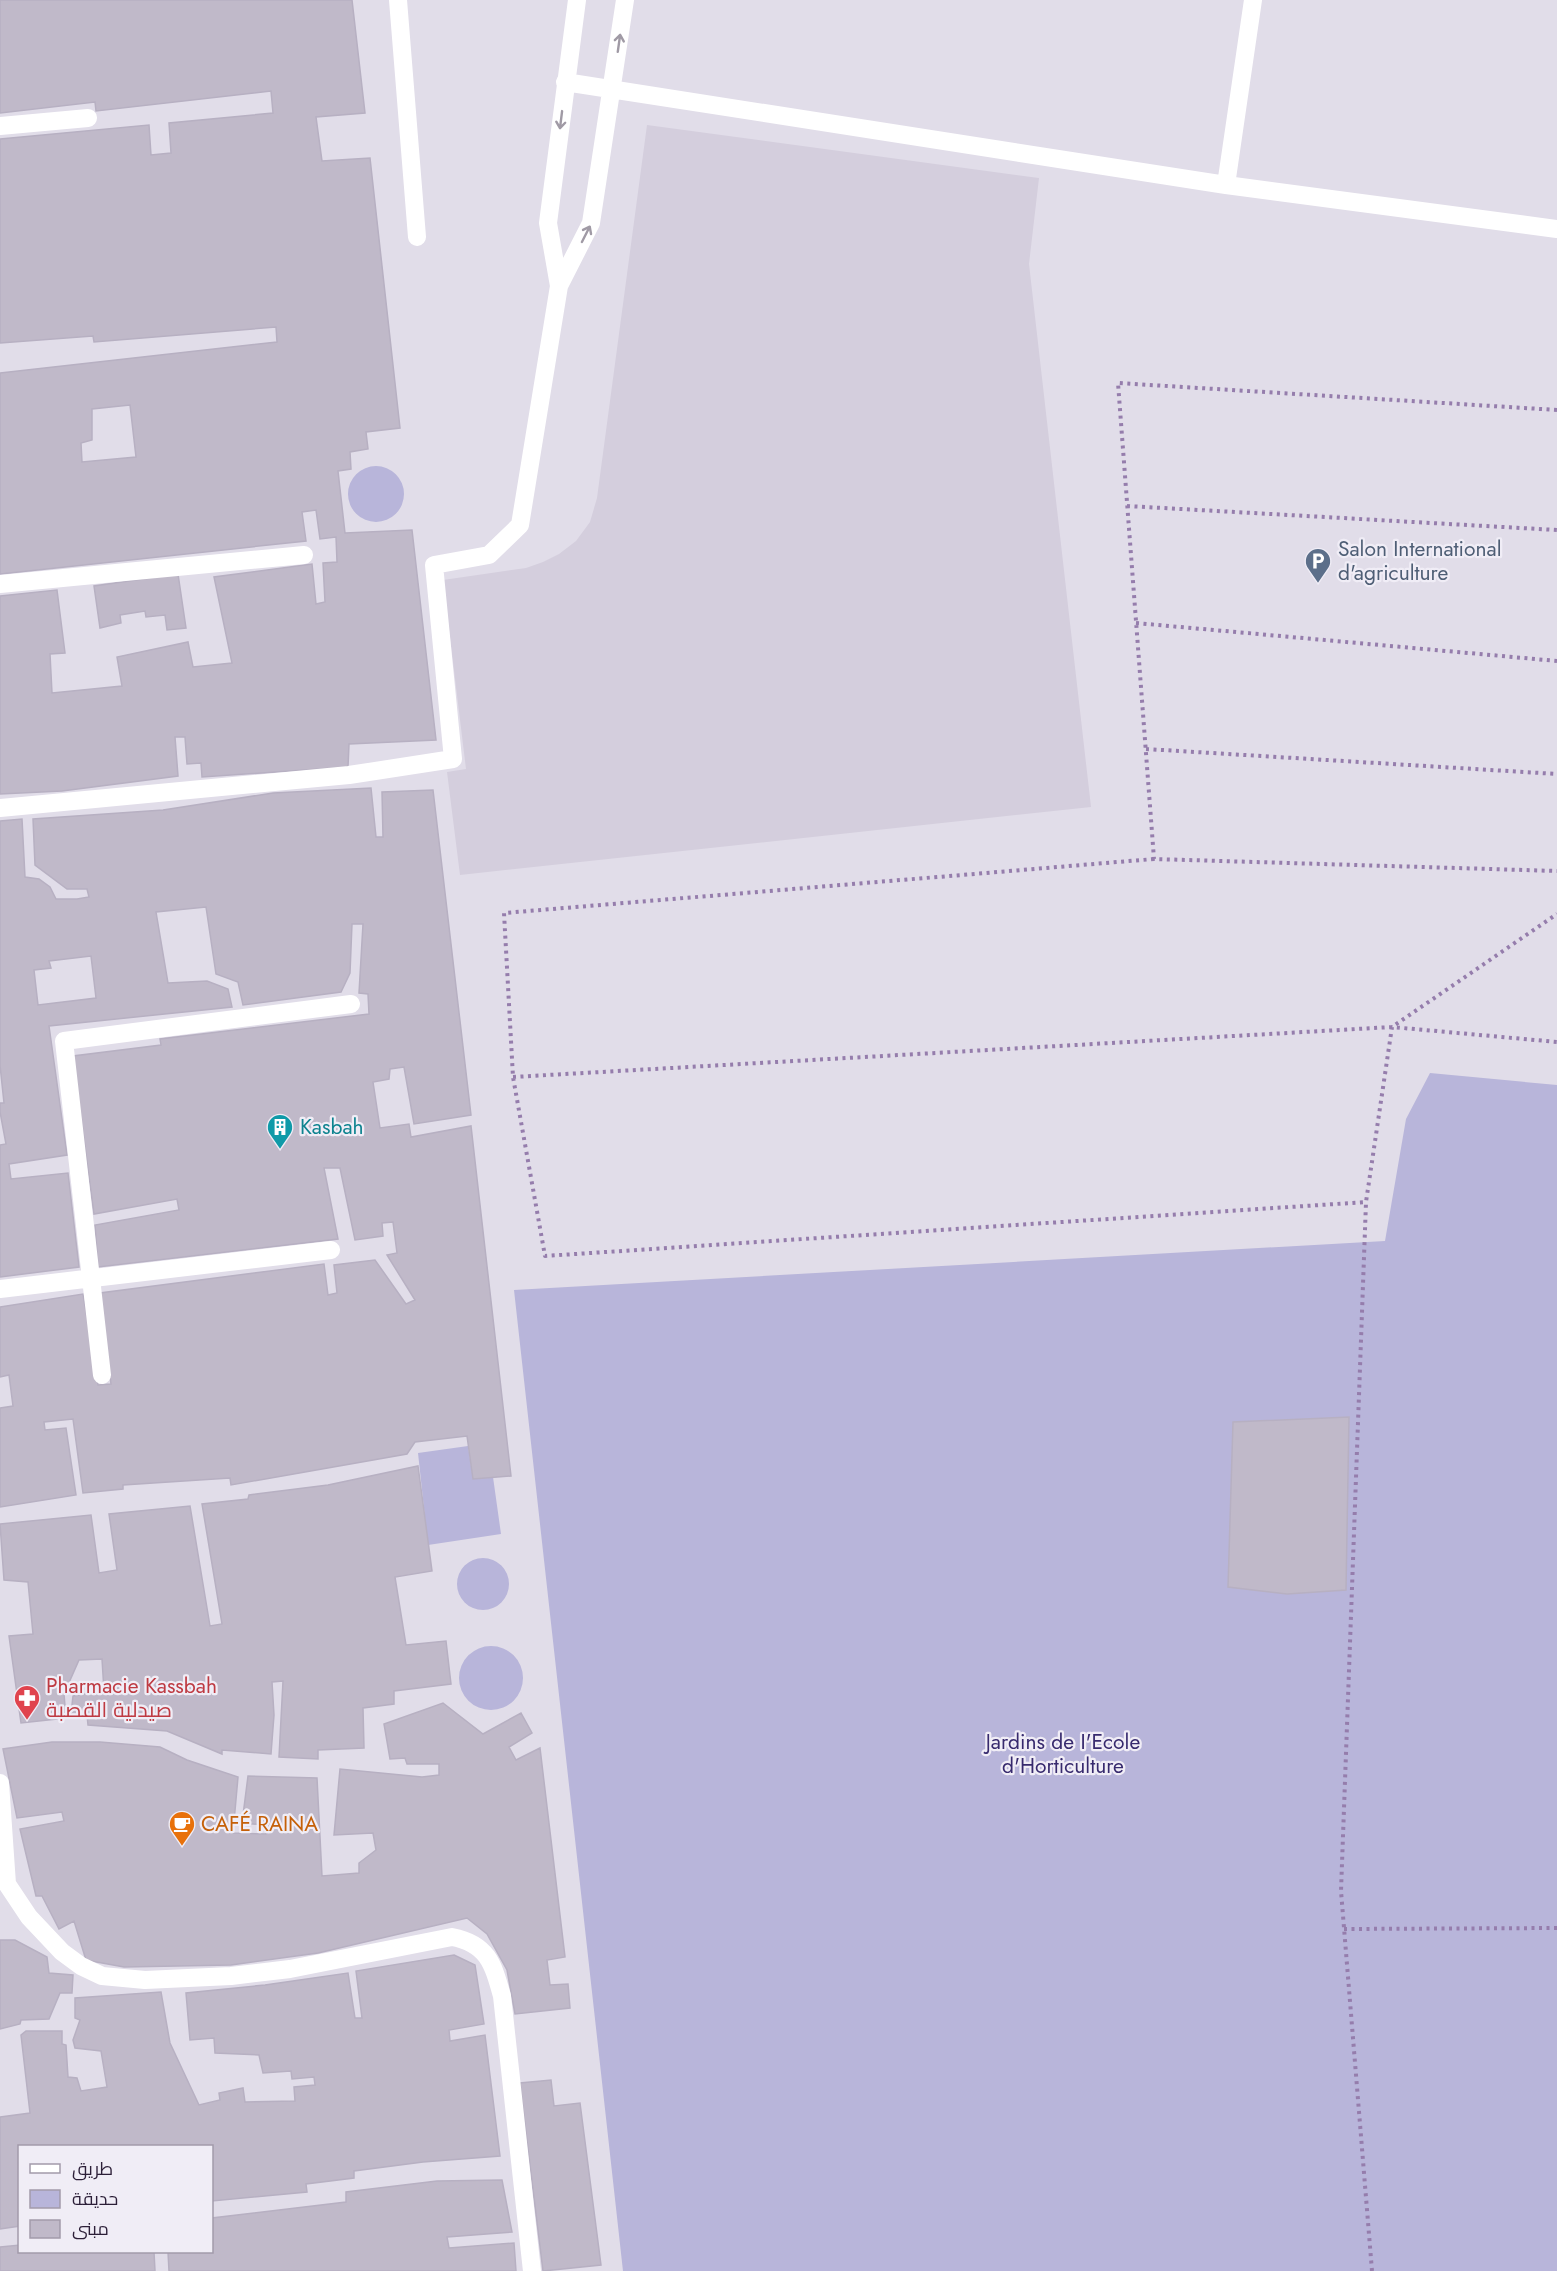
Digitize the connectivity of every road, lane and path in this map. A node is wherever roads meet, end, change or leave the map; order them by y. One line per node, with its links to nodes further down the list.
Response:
1 (398, 0): 11 (street)
2 (577, 0): 5 (street)
3 (625, 0): 6 (street, one-way to 3)
4 (1253, 0): 9 (street)
5 (565, 82): 6 (street); 12 (street, one-way to 12)
6 (612, 89): 9 (street); 12 (street, one-way to 6)
7 (88, 118): 8 (street)
8 (0, 126)
9 (1226, 185): 10 (street)
10 (1557, 229)
11 (417, 237)
12 (559, 286): 22 (street)
13 (1557, 410): 14 (path)
14 (1126, 506): 15 (path); 18 (path)
15 (1557, 530)
16 (304, 555): 17 (street)
17 (0, 584)
18 (1136, 623): 19 (path); 20 (path)
19 (1557, 661)
20 (1146, 749): 21 (path); 23 (path)
21 (1557, 774)
22 (0, 808)
23 (1154, 859): 24 (path); 29 (path)
24 (1557, 871)
25 (1557, 914): 27 (path)
26 (351, 1004): 32 (street)
27 (1392, 1027): 28 (path); 29 (path); 30 (path)
28 (1557, 1042)
29 (513, 1077): 30 (path)
30 (1366, 1202): 38 (path)
31 (331, 1250): 32 (street)
32 (91, 1279): 33 (street); 34 (street)
33 (0, 1289)
34 (102, 1375)
35 (0, 1783): 36 (street)
36 (3, 1891): 39 (street)
37 (1557, 1928): 38 (path)
38 (1344, 1929): 40 (path)
39 (532, 2271)
40 (1372, 2271)

